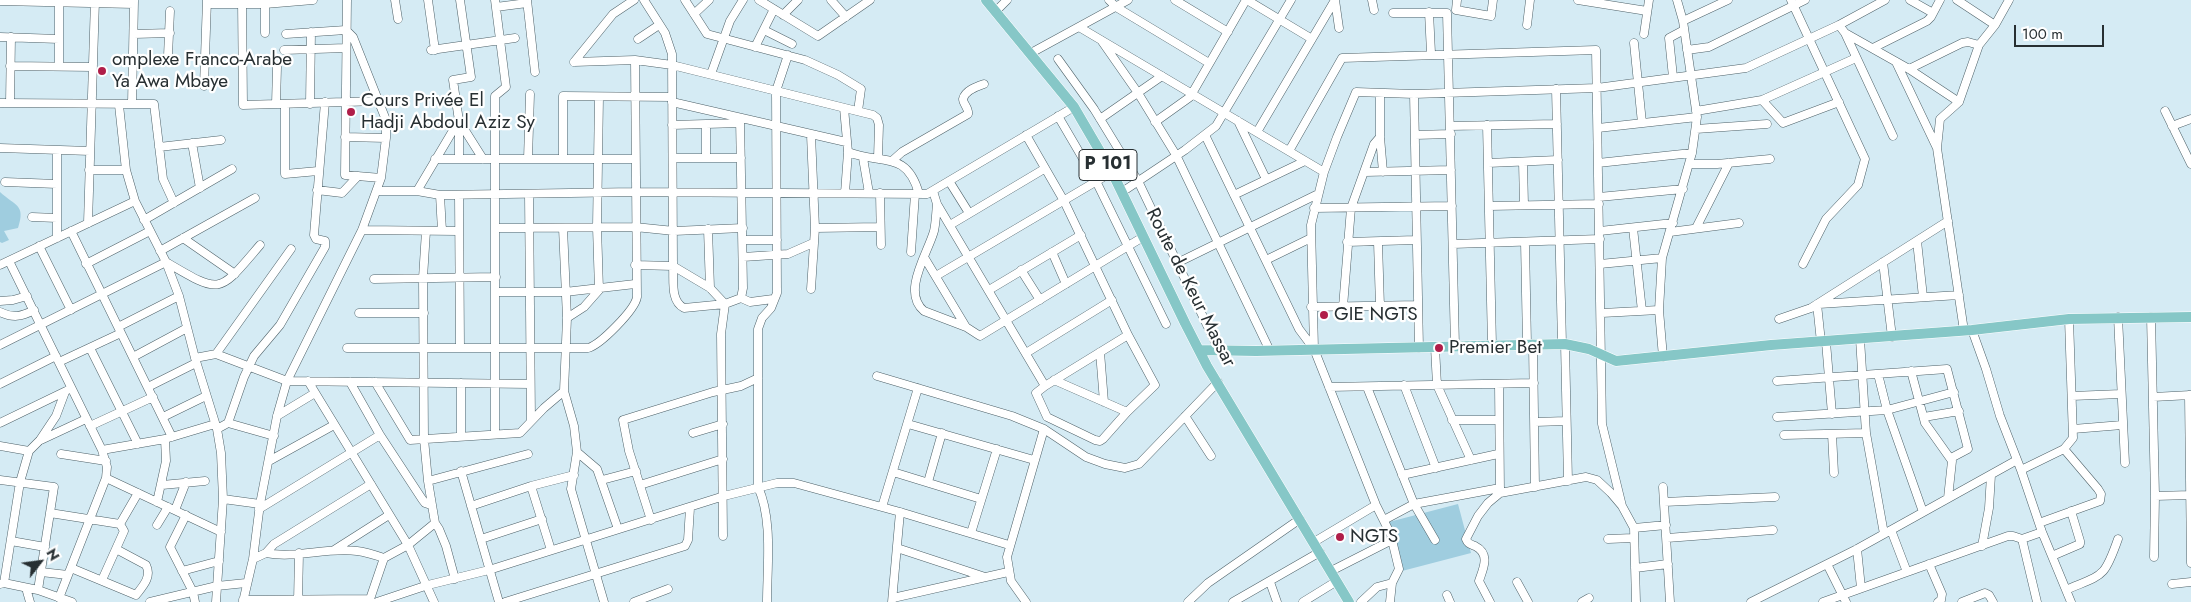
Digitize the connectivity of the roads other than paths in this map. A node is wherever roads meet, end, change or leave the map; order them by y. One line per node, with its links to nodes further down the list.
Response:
1 (313, 0): 45 (street)
2 (347, 0): 70 (street)
3 (395, 0): 61 (street)
4 (428, 0): 94 (street)
5 (460, 0): 94 (street)
6 (634, 0): 108 (street)
7 (644, 0): 64 (street)
8 (685, 0): 58 (street)
9 (709, 0): 58 (street)
10 (742, 0): 89 (street)
11 (758, 0): 50 (street)
12 (798, 0): 47 (street)
13 (831, 0): 60 (street)
14 (870, 0): 60 (street)
15 (986, 0): 53 (main road, Route de Keur Massar / P 101)
16 (1008, 0): 53 (street)
17 (1108, 0): 49 (street)
18 (1128, 0): 49 (street)
19 (1175, 0): 74 (street)
20 (1246, 0): 62 (street); 74 (street)
21 (1291, 0): 62 (street)
22 (1335, 0): 69 (street); 87 (street)
23 (1372, 0): 51 (street)
24 (1457, 0): 25 (street)
25 (1493, 0)
26 (1530, 0): 65 (street)
27 (1578, 0): 54 (street)
28 (1649, 0): 54 (street)
29 (1677, 0): 63 (street)
30 (1728, 0): 63 (street)
31 (1805, 0): 48 (street)
32 (1886, 0): 68 (street)
33 (1910, 0): 57 (street)
34 (1940, 0): 57 (street)
35 (1958, 0): 66 (street)
36 (2009, 0): 66 (street)
37 (0, 1): 38 (street)
38 (21, 1): 39 (street)
39 (59, 1): 41 (street); 83 (street)
40 (527, 1): 46 (street); 117 (street)
41 (94, 2): 42 (street); 114 (street)
42 (134, 2): 78 (street)
43 (207, 2): 44 (street); 125 (street)
44 (242, 2): 45 (street); 148 (street)
45 (265, 2): 76 (street)
46 (496, 3): 88 (street)
47 (789, 3): 59 (street)
48 (1793, 3): 85 (street); 100 (street)
49 (1116, 7): 67 (street); 110 (street)
50 (774, 9): 59 (street); 71 (street)
51 (1374, 10)
52 (170, 11): 75 (street)
53 (996, 11): 101 (main road, Route de Keur Massar / P 101)
54 (1647, 11): 80 (street)
55 (1429, 12): 56 (street); 102 (street); 103 (street)
56 (1393, 13)
57 (1933, 13): 98 (street)
58 (694, 14): 89 (street)
59 (783, 15): 60 (street)
60 (846, 17)
61 (398, 19)
62 (1280, 20): 87 (street); 156 (street)
63 (1683, 21): 72 (street)
64 (660, 24): 86 (street); 111 (street)
65 (1527, 25)
66 (1995, 25): 93 (street)
67 (1079, 26): 90 (street); 101 (street)
68 (1839, 26): 77 (street); 85 (street)
69 (1339, 28)
70 (346, 30): 73 (street); 97 (street); 139 (street)
71 (764, 30): 92 (street); 95 (street)
72 (1684, 30): 100 (street); 122 (street)
73 (311, 32): 79 (street); 96 (street)
74 (1228, 32): 110 (street)
75 (170, 33): 78 (street); 105 (street)
76 (265, 33)
77 (1845, 33): 98 (street); 106 (street)
78 (134, 34): 147 (street)
79 (286, 34)
80 (1644, 34)
81 (0, 37): 82 (street)
82 (11, 38): 83 (street); 112 (street)
83 (59, 38): 113 (street)
84 (516, 38): 88 (street)
85 (1809, 38): 118 (street); 121 (street)
86 (638, 39)
87 (1312, 39): 176 (street)
88 (501, 40): 94 (street); 205 (street)
89 (724, 40): 95 (street); 119 (street)
90 (1101, 40): 120 (street); 129 (street)
91 (1634, 43): 123 (street)
92 (792, 44)
93 (1979, 45): 116 (street); 143 (street)
94 (467, 46): 163 (street)
95 (755, 47): 104 (street)
96 (311, 48): 97 (street); 99 (street); 150 (street)
97 (346, 48): 141 (street)
98 (1873, 48): 109 (street)
99 (284, 50)
100 (1687, 50): 121 (street)
101 (1031, 53): 152 (main road, Route de Keur Massar / P 101)
102 (1430, 53): 103 (street); 193 (street)
103 (1449, 53): 126 (street); 131 (street)
104 (788, 55): 128 (street); 154 (street)
105 (168, 56)
106 (1856, 58): 118 (street); 182 (street)
107 (1058, 59): 160 (street)
108 (635, 60): 111 (street); 136 (street)
109 (1896, 62): 116 (street); 190 (street)
110 (1209, 63): 133 (street)
111 (672, 65): 119 (street); 137 (street)
112 (10, 66): 113 (street); 145 (street)
113 (59, 66): 114 (street)
114 (92, 67): 151 (street)
115 (278, 67): 148 (street)
116 (1909, 69): 143 (street)
117 (535, 72)
118 (1825, 72): 138 (street); 142 (street)
119 (711, 74): 128 (street)
120 (1162, 76): 129 (street); 133 (street)
121 (1691, 76): 122 (street); 157 (street)
122 (1673, 77): 123 (street)
123 (1638, 83): 126 (street); 165 (street)
124 (984, 84): 212 (street)
125 (204, 86)
126 (1597, 88): 127 (street); 173 (street)
127 (1556, 89): 131 (street); 167 (street)
128 (776, 91): 153 (street); 172 (street)
129 (1138, 93): 160 (street); 164 (street)
130 (1380, 93): 134 (street); 183 (street); 228 (street)
131 (1450, 93): 134 (street); 174 (street)
132 (530, 94): 206 (street)
133 (1191, 94): 156 (street); 164 (street)
134 (1414, 94): 181 (street)
135 (599, 97): 136 (street); 207 (street); 208 (street)
136 (635, 97): 137 (street); 209 (street)
137 (672, 99): 161 (street); 169 (street)
138 (1762, 100): 142 (street); 157 (street)
139 (379, 101): 141 (street); 184 (street)
140 (325, 102): 141 (street); 150 (street); 224 (street)
141 (345, 102): 180 (street)
142 (1839, 102): 344 (street)
143 (1959, 102): 190 (street)
144 (0, 103): 145 (street)
145 (10, 103): 151 (street)
146 (119, 104): 147 (street); 151 (street); 222 (street)
147 (132, 104): 188 (street)
148 (276, 104): 149 (street)
149 (285, 104): 150 (street); 224 (street)
150 (310, 104)
151 (91, 105): 192 (street)
152 (1074, 106): 158 (street); 227 (main road, Route de Keur Massar / P 101)
153 (844, 108): 154 (street); 186 (street)
154 (858, 111): 202 (street)
155 (2165, 111): 171 (street)
156 (1224, 113): 162 (street); 179 (street)
157 (1697, 114): 165 (street); 175 (street)
158 (1058, 116): 178 (street); 235 (street)
159 (2191, 118): 171 (street)
160 (1100, 120): 236 (street)
161 (740, 121): 166 (street); 172 (street); 200 (street)
162 (1238, 121): 176 (street); 233 (street)
163 (459, 122): 197 (street); 203 (street); 204 (street)
164 (1155, 122): 196 (street)
165 (1642, 123): 173 (street)
166 (706, 124): 169 (street); 199 (street)
167 (1557, 124): 170 (street); 214 (street)
168 (1767, 124): 175 (street)
169 (672, 125): 198 (street)
170 (1487, 125): 174 (street); 216 (street)
171 (2172, 126): 211 (street)
172 (776, 127): 177 (street); 248 (street)
173 (1598, 128): 218 (street)
174 (1450, 130): 181 (street); 225 (street)
175 (1696, 130): 195 (street)
176 (1257, 132): 193 (street)
177 (811, 135): 186 (street); 251 (street)
178 (1026, 135): 220 (street); 234 (street)
179 (1205, 135): 196 (street); 261 (street)
180 (345, 136): 184 (street); 231 (street)
181 (1415, 136): 226 (street)
182 (1893, 136)
183 (1380, 137): 229 (street); 230 (street)
184 (386, 138): 232 (street)
185 (221, 140): 187 (street)
186 (846, 142): 194 (street)
187 (192, 143): 188 (street); 239 (street)
188 (159, 147): 266 (street)
189 (0, 148): 191 (street)
190 (1937, 148): 279 (street)
191 (57, 150): 192 (street); 238 (street)
192 (90, 151): 221 (street)
193 (1289, 151): 213 (street)
194 (848, 152): 201 (street); 252 (street)
195 (1692, 153): 218 (street); 219 (street)
196 (1176, 156): 236 (street); 319 (street)
197 (435, 158): 203 (street); 243 (street)
198 (673, 158): 199 (street); 246 (street)
199 (706, 158): 200 (street)
200 (740, 158): 247 (street)
201 (863, 158): 202 (street); 249 (street)
202 (878, 158): 212 (street)
203 (458, 159): 204 (street)
204 (483, 159): 205 (street)
205 (496, 159): 206 (street); 260 (street)
206 (528, 159): 207 (street)
207 (563, 159): 208 (street)
208 (598, 159): 209 (street); 255 (street)
209 (635, 159): 245 (street)
210 (1770, 159): 217 (street)
211 (2190, 159)
212 (894, 160): 256 (street)
213 (1305, 160): 228 (street); 233 (street)
214 (1558, 160): 215 (street); 268 (street)
215 (1524, 162): 216 (street); 271 (street)
216 (1488, 163): 270 (street)
217 (1729, 163): 219 (street); 294 (street)
218 (1598, 164): 265 (street)
219 (1689, 164): 240 (street)
220 (1044, 168): 264 (street); 275 (street)
221 (89, 170): 222 (street); 280 (street)
222 (126, 170): 263 (street)
223 (232, 170): 239 (street)
224 (318, 170): 241 (street)
225 (1451, 170): 226 (street); 269 (street)
226 (1416, 171): 230 (street); 272 (street)
227 (1112, 172): 235 (street); 250 (main road, Route de Keur Massar / P 101)
228 (1324, 172): 257 (street)
229 (1364, 172): 230 (street); 274 (street)
230 (1383, 172)
231 (358, 176): 232 (street); 241 (street)
232 (381, 178): 242 (street)
233 (1266, 179): 261 (street)
234 (950, 181): 244 (street); 275 (street)
235 (1096, 181): 264 (street); 324 (street)
236 (1138, 181): 250 (street); 339 (street)
237 (5, 182): 238 (street)
238 (57, 184): 277 (street)
239 (200, 188): 266 (street)
240 (1683, 189): 265 (street); 281 (street)
241 (317, 190): 434 (street)
242 (377, 191): 243 (street); 296 (street)
243 (417, 191): 258 (street)
244 (932, 191): 256 (street); 267 (street)
245 (635, 192): 246 (street); 255 (street); 284 (street)
246 (673, 192): 247 (street); 301 (street)
247 (741, 192): 248 (street); 290 (street)
248 (776, 192): 251 (street); 311 (street)
249 (869, 192): 252 (street); 253 (street)
250 (1122, 192): 306 (main road, Route de Keur Massar / P 101)
251 (812, 193): 252 (street); 291 (street)
252 (846, 193)
253 (880, 193): 256 (street); 285 (street)
254 (529, 194): 255 (street); 260 (street); 287 (street)
255 (597, 194): 289 (street)
256 (917, 194): 328 (street)
257 (1318, 194): 273 (street); 292 (street)
258 (440, 195): 259 (street); 299 (street)
259 (459, 195): 260 (street); 300 (street)
260 (496, 195): 286 (street)
261 (1234, 195): 292 (street)
262 (255, 198): 308 (street)
263 (135, 201): 278 (street); 280 (street)
264 (1064, 201): 304 (street); 333 (street)
265 (1599, 201): 268 (street); 305 (street)
266 (174, 203): 278 (street)
267 (937, 204): 283 (street); 332 (street)
268 (1559, 205): 271 (street); 313 (street)
269 (1452, 206): 272 (street); 321 (street)
270 (1489, 206): 271 (street); 320 (street)
271 (1524, 206)
272 (1416, 207): 274 (street); 312 (street)
273 (1314, 208): 274 (street); 309 (street)
274 (1351, 208): 315 (street)
275 (969, 213): 283 (street)
276 (32, 217): 277 (street)
277 (57, 218): 307 (street)
278 (144, 220): 297 (street)
279 (1948, 222): 314 (street); 365 (street)
280 (88, 223): 302 (street)
281 (1673, 223): 293 (street); 303 (street)
282 (1739, 223): 294 (street)
283 (950, 225): 333 (street)
284 (635, 227): 289 (street); 301 (street); 342 (street)
285 (880, 227): 291 (street); 323 (street)
286 (496, 228): 287 (street); 352 (street)
287 (529, 228): 288 (street); 364 (street)
288 (563, 228): 289 (street); 362 (street)
289 (597, 228): 359 (street)
290 (742, 228): 295 (street); 310 (street)
291 (815, 228): 318 (street)
292 (1250, 228): 319 (street); 335 (street)
293 (1633, 228): 305 (street); 337 (street)
294 (1696, 228): 303 (street)
295 (708, 229): 301 (street); 357 (street)
296 (362, 230): 298 (street); 442 (street)
297 (150, 231): 327 (street); 341 (street)
298 (426, 231): 299 (street); 353 (street)
299 (442, 231): 300 (street)
300 (458, 231): 351 (street)
301 (674, 231): 346 (street)
302 (71, 232): 307 (street); 341 (street)
303 (1670, 232): 334 (street)
304 (1081, 235): 329 (street); 347 (street)
305 (1600, 235): 313 (street); 343 (street)
306 (1143, 237): 324 (street); 423 (main road, Route de Keur Massar / P 101)
307 (57, 238): 325 (street)
308 (183, 238): 327 (street); 349 (street)
309 (1311, 238): 335 (street); 380 (street)
310 (743, 240): 311 (street); 331 (street)
311 (777, 240): 330 (street)
312 (1416, 240): 316 (street); 378 (street)
313 (1560, 241): 317 (street); 409 (street)
314 (1916, 241): 340 (street); 369 (street)
315 (1347, 242): 316 (street); 381 (street)
316 (1378, 242): 382 (street)
317 (1525, 242): 320 (street); 408 (street)
318 (813, 243): 330 (street); 358 (street)
319 (1218, 243): 339 (street); 425 (street)
320 (1490, 243): 321 (street); 411 (street)
321 (1453, 244): 412 (street)
322 (260, 245): 349 (street)
323 (881, 245)
324 (1129, 245): 347 (street); 398 (street)
325 (39, 246): 336 (street); 384 (street)
326 (291, 249): 428 (street)
327 (160, 251): 338 (street)
328 (911, 252)
329 (1052, 252): 348 (street); 356 (street)
330 (777, 255): 331 (street); 370 (street)
331 (743, 257): 368 (street)
332 (924, 257): 350 (street); 400 (street)
333 (969, 257): 350 (street); 360 (street)
334 (1662, 258): 337 (street); 385 (street)
335 (1266, 260): 422 (street)
336 (10, 261): 345 (street); 366 (street)
337 (1636, 261): 343 (street); 386 (street)
338 (166, 262): 349 (street); 363 (street); 367 (street)
339 (1177, 262): 424 (street)
340 (1883, 262): 374 (street); 377 (street)
341 (86, 264): 363 (street)
342 (636, 264): 346 (street); 355 (street)
343 (1600, 264): 390 (street)
344 (1803, 264)
345 (0, 265)
346 (673, 266): 357 (street); 376 (street)
347 (1095, 266): 356 (street); 373 (street)
348 (1021, 270): 360 (street); 372 (street)
349 (235, 274)
350 (936, 276): 400 (street)
351 (459, 277): 352 (street); 353 (street); 419 (street)
352 (496, 277): 361 (street)
353 (423, 278): 354 (street); 389 (street)
354 (374, 279)
355 (635, 284): 359 (street); 420 (street)
356 (1066, 284): 372 (street)
357 (710, 288): 376 (street)
358 (811, 289)
359 (598, 290): 362 (street); 394 (street)
360 (989, 290): 397 (street)
361 (496, 292): 364 (street); 413 (street)
362 (565, 292): 364 (street); 394 (street)
363 (102, 294): 384 (street); 402 (street)
364 (530, 294): 414 (street)
365 (1959, 295): 369 (street); 403 (street)
366 (26, 296): 371 (street); 383 (street)
367 (179, 296): 401 (street); 402 (street)
368 (741, 298): 370 (street); 376 (street)
369 (1923, 298): 374 (street)
370 (773, 299): 440 (street)
371 (13, 300): 375 (street); 379 (street)
372 (1040, 300): 397 (street)
373 (1112, 300): 404 (street); 426 (street)
374 (1887, 300): 377 (street); 405 (street)
375 (0, 301)
376 (725, 304): 464 (street)
377 (1817, 304): 395 (street); 407 (street)
378 (1418, 305): 382 (street); 421 (street)
379 (0, 307)
380 (1312, 307): 381 (street); 422 (street)
381 (1343, 307): 382 (street)
382 (1380, 307)
383 (34, 310): 387 (street); 399 (street)
384 (71, 310): 399 (street)
385 (1659, 310): 386 (street); 431 (street)
386 (1642, 311): 390 (street)
387 (0, 312)
388 (360, 313): 389 (street)
389 (424, 313): 418 (street)
390 (1602, 313): 429 (street)
391 (2118, 317): 392 (main road); 396 (main road); 467 (street)
392 (2151, 317): 393 (main road); 472 (street)
393 (2191, 317)
394 (567, 318): 420 (street)
395 (1779, 319)
396 (2069, 319): 403 (main road); 470 (street)
397 (1007, 321): 400 (street); 426 (street)
398 (1166, 324)
399 (41, 325): 410 (street); 432 (street)
400 (966, 327)
401 (187, 328): 430 (street); 433 (street)
402 (119, 330): 416 (street); 430 (street)
403 (1968, 330): 405 (main road); 529 (street)
404 (1128, 335): 427 (street); 478 (street)
405 (1892, 337): 406 (main road)
406 (1860, 339): 407 (main road); 437 (street)
407 (1823, 342): 431 (main road); 439 (street)
408 (1530, 344): 409 (main road); 411 (main road); 451 (street)
409 (1564, 344): 429 (main road); 489 (street)
410 (0, 345)
411 (1492, 345): 412 (main road)
412 (1455, 346): 415 (main road)
413 (496, 347): 414 (street); 419 (street); 450 (street)
414 (530, 347): 420 (street); 453 (street)
415 (1435, 347): 421 (main road); 456 (street)
416 (90, 348): 432 (street); 477 (street)
417 (347, 348): 418 (street)
418 (424, 348): 419 (street); 447 (street)
419 (460, 348)
420 (567, 348): 463 (street)
421 (1419, 348): 422 (main road)
422 (1314, 349): 425 (main road); 459 (street)
423 (1199, 350): 424 (main road); 448 (main road, Route de Keur Massar / P 101)
424 (1219, 350): 425 (main road)
425 (1270, 351)
426 (1026, 352): 457 (street)
427 (1100, 352): 441 (street); 473 (street)
428 (216, 354): 433 (street); 434 (street)
429 (1602, 356): 431 (main road); 574 (street)
430 (133, 357): 458 (street)
431 (1663, 357)
432 (57, 359): 452 (street); 462 (street)
433 (195, 360): 458 (street); 469 (street)
434 (249, 368): 442 (street); 493 (street)
435 (1911, 371): 436 (street); 465 (street); 474 (street)
436 (1878, 374): 437 (street); 475 (street)
437 (1863, 375): 439 (street); 479 (street)
438 (877, 376): 461 (street)
439 (1829, 377): 444 (street); 480 (street)
440 (758, 378): 464 (street); 555 (street)
441 (1054, 380): 457 (street); 473 (street)
442 (287, 381): 443 (street); 481 (street)
443 (308, 381): 445 (street); 466 (street)
444 (1776, 381)
445 (350, 382): 446 (street); 506 (street)
446 (375, 382): 447 (street); 511 (street)
447 (425, 382): 449 (street); 511 (street)
448 (1218, 382): 482 (street); 586 (main road, Route de Keur Massar / P 101)
449 (460, 383): 450 (street); 509 (street)
450 (496, 383): 453 (street); 503 (street)
451 (1534, 383): 454 (street); 491 (street)
452 (0, 384)
453 (530, 384): 488 (street)
454 (1499, 384): 456 (street); 487 (street)
455 (1404, 385): 456 (street); 460 (street); 533 (street)
456 (1437, 385): 486 (street)
457 (1045, 386): 478 (street)
458 (148, 387): 471 (street)
459 (1329, 387): 460 (street); 571 (street)
460 (1367, 387): 540 (street)
461 (918, 388): 495 (street); 499 (street)
462 (68, 389): 490 (street); 492 (street); 512 (street)
463 (564, 391): 488 (street); 520 (street)
464 (723, 391): 494 (street); 536 (street)
465 (1954, 392): 474 (street); 476 (street)
466 (315, 393): 481 (street); 496 (street)
467 (2120, 394): 470 (street); 497 (street)
468 (2190, 395): 472 (street); 560 (street)
469 (206, 396): 483 (street); 498 (street)
470 (2072, 396): 500 (street)
471 (153, 397): 477 (street); 483 (street)
472 (2152, 397): 562 (street)
473 (1104, 402): 478 (street)
474 (1920, 402): 475 (street); 485 (street)
475 (1887, 410): 479 (street); 580 (street)
476 (1959, 411): 485 (street); 525 (street)
477 (122, 412): 490 (street); 513 (street)
478 (1127, 412)
479 (1865, 412): 480 (street); 502 (street)
480 (1832, 414): 484 (street)
481 (277, 416): 508 (street)
482 (1185, 416): 499 (street); 524 (street)
483 (163, 417): 510 (street)
484 (1777, 417)
485 (1924, 418): 525 (street)
486 (1452, 420): 487 (street); 528 (street)
487 (1498, 420): 523 (street)
488 (531, 421): 503 (street)
489 (1566, 421): 491 (street); 547 (street)
490 (88, 422): 512 (street); 517 (street)
491 (1535, 422): 556 (street)
492 (0, 423)
493 (228, 423): 498 (street); 508 (street)
494 (723, 424): 501 (street); 526 (street)
495 (908, 424): 504 (street); 537 (street)
496 (334, 425): 519 (street); 531 (street)
497 (2122, 425): 500 (street); 532 (street)
498 (216, 427): 510 (street); 565 (street)
499 (1044, 429): 527 (street)
500 (2073, 429): 516 (street)
501 (693, 433)
502 (1866, 433): 505 (street); 598 (street)
503 (496, 434): 509 (street)
504 (942, 434): 515 (street); 550 (street)
505 (1832, 434): 507 (street); 538 (street)
506 (380, 435): 519 (street); 570 (street)
507 (1784, 435)
508 (274, 436): 531 (street)
509 (461, 436): 511 (street)
510 (168, 438): 513 (street); 552 (street)
511 (424, 439): 546 (street)
512 (40, 440): 518 (street)
513 (138, 444): 517 (street)
514 (0, 446): 518 (street)
515 (997, 449): 527 (street); 566 (street)
516 (2064, 449): 534 (street); 578 (street)
517 (102, 450): 530 (street)
518 (29, 451): 548 (street)
519 (351, 452): 551 (street); 572 (street)
520 (577, 452): 539 (street); 544 (street)
521 (62, 454): 530 (street)
522 (528, 454): 535 (street)
523 (1498, 454): 528 (street); 558 (street)
524 (1211, 456)
525 (1951, 458): 564 (street)
526 (723, 459): 553 (street); 561 (street)
527 (1034, 460): 614 (street)
528 (1471, 460): 533 (street)
529 (2017, 460): 534 (street); 541 (street)
530 (106, 461): 542 (street)
531 (269, 461): 572 (street)
532 (2124, 463)
533 (1436, 468): 540 (street)
534 (2021, 470): 590 (street)
535 (461, 471): 546 (street); 573 (street)
536 (636, 471): 544 (street); 553 (street)
537 (893, 472): 550 (street); 575 (street)
538 (1834, 473)
539 (574, 475): 554 (street); 607 (street)
540 (1402, 475): 569 (street)
541 (1991, 475): 564 (street); 615 (street)
542 (106, 478): 559 (street); 584 (street)
543 (0, 480): 548 (street)
544 (602, 480): 595 (street)
545 (205, 481): 549 (street)
546 (428, 481): 570 (street)
547 (1568, 481): 556 (street); 574 (street)
548 (20, 482): 581 (street); 611 (street)
549 (186, 482): 552 (street); 577 (street)
550 (928, 482): 566 (street)
551 (370, 484): 582 (street); 623 (street)
552 (162, 485): 567 (street)
553 (640, 485): 587 (street)
554 (532, 486): 573 (street); 585 (street)
555 (758, 487): 561 (street); 575 (street); 683 (street)
556 (1535, 487): 558 (street)
557 (1663, 487): 568 (street)
558 (1500, 490): 569 (street); 692 (street)
559 (138, 493): 567 (street); 591 (street)
560 (2190, 495): 562 (street); 630 (street)
561 (724, 496): 576 (street); 601 (street)
562 (2155, 496): 626 (street)
563 (1775, 497): 568 (street)
564 (1948, 498): 580 (street)
565 (223, 499): 572 (street); 597 (street)
566 (981, 499): 600 (street)
567 (157, 502): 577 (street)
568 (1664, 502): 593 (street)
569 (1414, 504): 588 (street); 609 (street)
570 (431, 505): 589 (street)
571 (1376, 505): 588 (street); 612 (street)
572 (259, 506): 628 (street)
573 (471, 506): 604 (street)
574 (1622, 506): 594 (street)
575 (882, 507): 579 (street)
576 (690, 508): 587 (street); 642 (street)
577 (171, 509): 583 (street); 592 (street)
578 (2071, 511): 590 (street); 625 (street)
579 (900, 512): 600 (street); 617 (street)
580 (1923, 512): 598 (street)
581 (50, 513): 584 (street); 616 (street)
582 (389, 515): 613 (street); 620 (street)
583 (186, 516): 597 (street); 638 (street)
584 (90, 519): 591 (street); 637 (street)
585 (542, 519): 604 (street); 621 (street)
586 (1300, 519): 612 (main road, Route de Keur Massar / P 101); 672 (street)
587 (651, 520): 595 (street)
588 (1384, 520): 608 (street)
589 (435, 523): 613 (street); 645 (street)
590 (2039, 523): 599 (street)
591 (120, 524): 618 (street)
592 (157, 525)
593 (1666, 525): 594 (street); 603 (street)
594 (1634, 528): 602 (street)
595 (618, 530): 607 (street)
596 (1773, 530): 603 (street)
597 (221, 532): 629 (street)
598 (1888, 532): 619 (street); 641 (street)
599 (2042, 532): 610 (street); 625 (street)
600 (970, 533): 614 (street)
601 (723, 536)
602 (1633, 538): 605 (street); 634 (street)
603 (1667, 538): 631 (street)
604 (481, 539): 635 (street)
605 (1608, 539)
606 (2118, 539): 660 (street)
607 (586, 540): 621 (street); 642 (street)
608 (1392, 540): 636 (street); 651 (street)
609 (1435, 540)
610 (2022, 540): 615 (street); 701 (street)
611 (11, 542): 616 (street); 652 (street)
612 (1314, 542): 622 (main road, Route de Keur Massar / P 101)
613 (408, 544): 627 (street); 654 (street)
614 (1009, 545): 640 (street)
615 (1982, 546): 633 (street)
616 (45, 547): 639 (street)
617 (897, 548): 643 (street); 667 (street)
618 (116, 549): 644 (street); 665 (street)
619 (1857, 549): 632 (street); 657 (street)
620 (334, 550): 624 (street); 627 (street)
621 (552, 550): 635 (street)
622 (1320, 552): 636 (main road, Route de Keur Massar / P 101); 647 (street)
623 (266, 553): 624 (street); 628 (street)
624 (299, 553): 669 (street)
625 (2052, 556): 660 (street)
626 (2154, 557)
627 (384, 558): 670 (street)
628 (253, 559): 650 (street)
629 (219, 561): 638 (street); 655 (street)
630 (2191, 563)
631 (1668, 564): 634 (street); 695 (street)
632 (1827, 564): 666 (street); 696 (street)
633 (1929, 564): 641 (street); 698 (street)
634 (1635, 568): 694 (street)
635 (489, 570): 645 (street); 679 (street)
636 (1331, 570): 646 (main road, Route de Keur Massar / P 101)
637 (69, 571): 639 (street); 644 (street); 664 (street)
638 (182, 571): 661 (street)
639 (41, 572): 659 (street)
640 (1008, 572): 643 (street); 684 (street)
641 (1907, 572): 657 (street)
642 (595, 575): 662 (street); 682 (street)
643 (986, 577): 667 (street)
644 (102, 580): 665 (street)
645 (455, 580): 654 (street)
646 (1337, 581): 688 (street); 689 (main road, Route de Keur Massar / P 101)
647 (1270, 582): 663 (street); 687 (street)
648 (1517, 582): 693 (street)
649 (2191, 582): 653 (street)
650 (246, 583): 655 (street); 668 (street)
651 (1392, 583): 690 (street); 691 (street)
652 (2, 584): 656 (street)
653 (2172, 584)
654 (428, 585): 670 (street); 678 (street)
655 (217, 586): 661 (street); 677 (street)
656 (26, 588): 659 (street); 673 (street)
657 (1861, 588): 666 (street)
658 (668, 589): 671 (street)
659 (38, 590): 664 (street)
660 (2066, 590): 702 (street)
661 (193, 592): 675 (street); 676 (street)
662 (533, 593): 680 (street); 681 (street)
663 (1252, 593): 685 (street); 686 (street)
664 (59, 598): 674 (street)
665 (137, 598)
666 (1845, 598): 697 (street)
667 (892, 600)
668 (243, 601): 669 (street)
669 (298, 601): 670 (street)
670 (372, 601)
671 (639, 601)
672 (1188, 601)
673 (30, 602)
674 (72, 602)
675 (150, 602)
676 (195, 602)
677 (216, 602)
678 (434, 602)
679 (499, 602)
680 (505, 602)
681 (536, 602)
682 (604, 602)
683 (767, 602)
684 (1026, 602)
685 (1234, 602)
686 (1255, 602)
687 (1276, 602)
688 (1303, 602)
689 (1349, 602)
690 (1361, 602)
691 (1390, 602)
692 (1490, 602)
693 (1528, 602)
694 (1636, 602)
695 (1670, 602)
696 (1751, 602)
697 (1823, 602)
698 (1938, 602)
699 (1962, 602): 700 (street)
700 (1992, 602)
701 (2037, 602)
702 (2071, 602)

